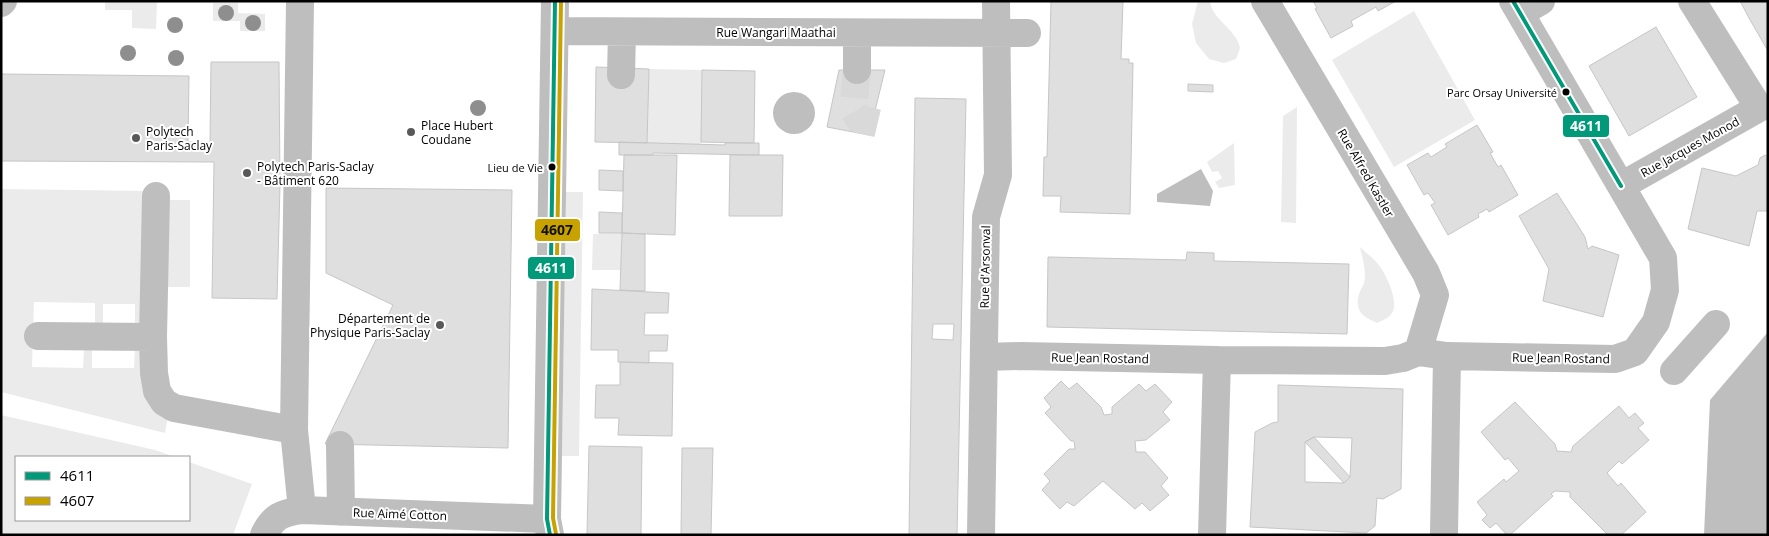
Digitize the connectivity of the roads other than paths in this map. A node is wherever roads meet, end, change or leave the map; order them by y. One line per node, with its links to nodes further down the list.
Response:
1 (300, 1): 25 (street)
2 (555, 1): 7 (street)
3 (996, 1): 10 (street, Rue d'Arsonval)
4 (1265, 1): 20 (street, Rue Alfred Kastler)
5 (1692, 1): 14 (street, Rue Jacques Monod)
6 (1525, 5): 15 (street, Rue Jean Rostand)
7 (555, 31): 8 (street, Rue Wangari Maathai); 29 (street)
8 (622, 32): 9 (street, Rue Wangari Maathai); 13 (street)
9 (857, 32): 10 (street, Rue Wangari Maathai); 12 (street)
10 (996, 33): 11 (street, Rue Wangari Maathai); 22 (street, Rue d'Arsonval)
11 (1027, 33)
12 (857, 70)
13 (621, 75)
14 (1763, 105): 15 (street, Rue Jacques Monod)
15 (1621, 186): 21 (street, Rue Jean Rostand)
16 (156, 196): 19 (street)
17 (1716, 324): 24 (street)
18 (38, 336): 19 (street)
19 (153, 337): 25 (street)
20 (1418, 352): 21 (street, Rue Jean Rostand); 23 (street, Rue Jean Rostand)
21 (1447, 356): 30 (street)
22 (984, 357): 23 (street, Rue Jean Rostand); 32 (street, Rue d'Arsonval)
23 (1217, 360): 33 (street)
24 (1674, 371)
25 (294, 430): 27 (street)
26 (340, 445): 28 (street)
27 (302, 510): 28 (street, Rue Aimé Cotton); 31 (street, Rue Aimé Cotton)
28 (341, 512): 29 (street, Rue Aimé Cotton)
29 (548, 527)
30 (1444, 534)
31 (264, 535)
32 (981, 535)
33 (1212, 535)

